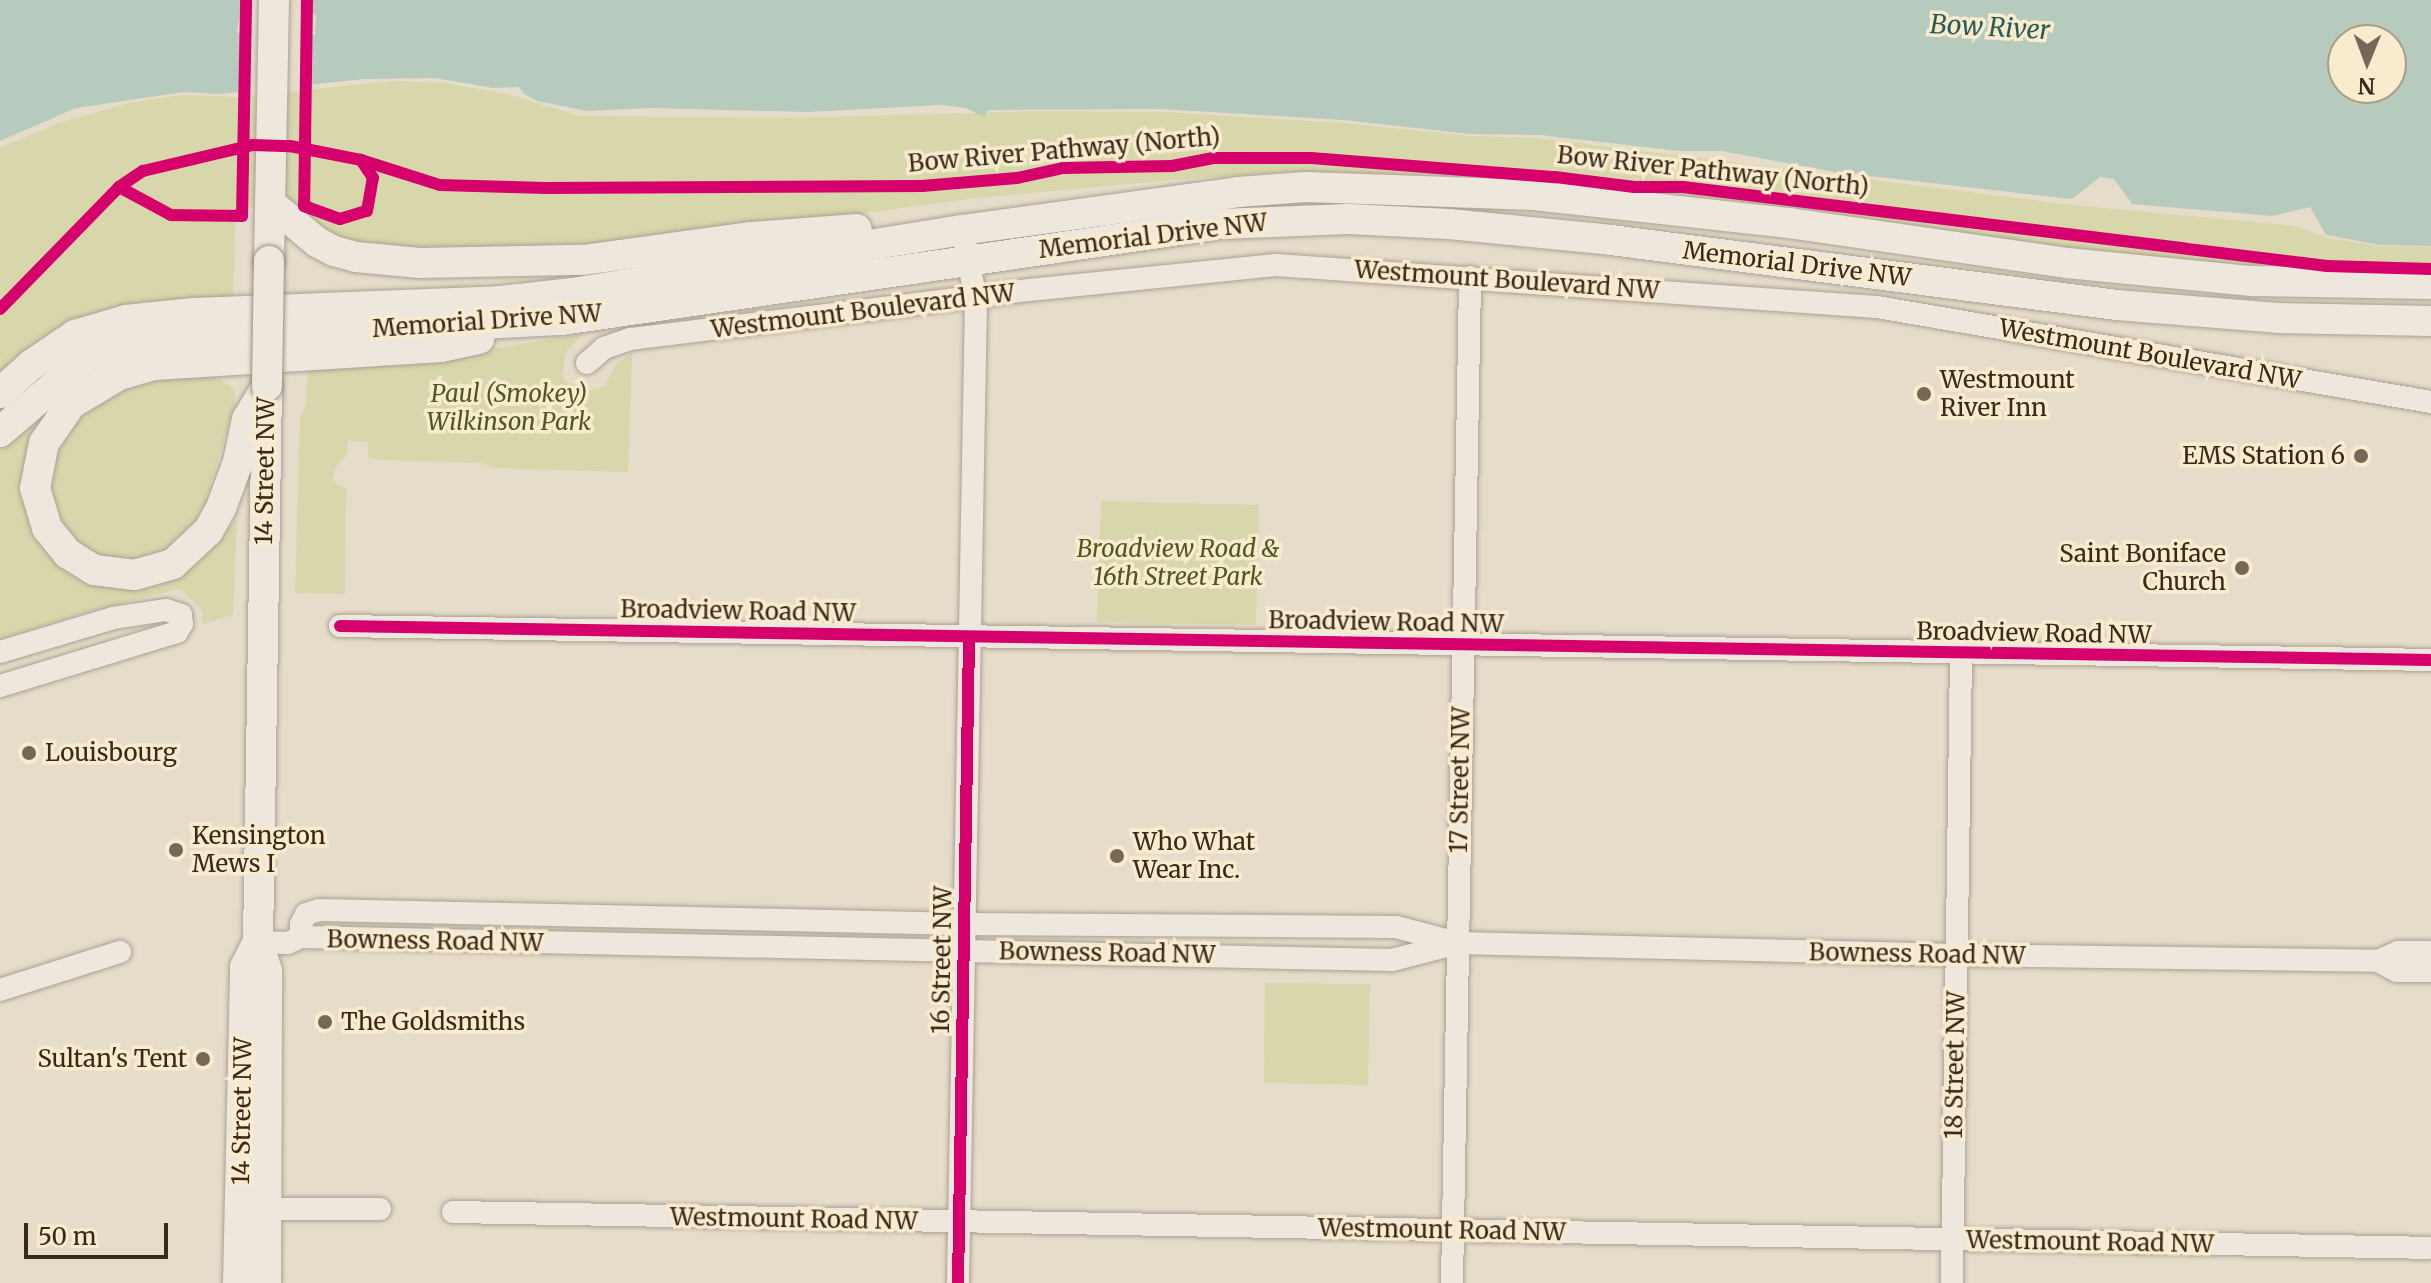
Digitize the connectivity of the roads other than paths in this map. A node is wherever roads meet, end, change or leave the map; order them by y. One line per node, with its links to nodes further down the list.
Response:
1 (274, 0): 2 (main road, 14 Street NW)
2 (270, 203): 3 (main road); 15 (main road, 14 Street NW, bridge)
3 (950, 232): 4 (street, 16 Street NW); 6 (main road, Memorial Drive NW); 16 (main road, Memorial Drive NW)
4 (968, 260): 9 (street, 16 Street NW); 10 (main road, Memorial Drive NW); 11 (main road, Memorial Drive NW)
5 (1470, 277): 9 (street, Westmount Boulevard NW); 17 (street, Westmount Boulevard NW); 21 (street, 17 Street NW)
6 (2389, 284): 7 (main road, Memorial Drive NW); 8 (main road)
7 (2431, 284)
8 (2431, 296)
9 (976, 299): 14 (street, Westmount Boulevard NW); 20 (street, 16 Street NW)
10 (562, 320): 15 (main road); 18 (main road, Memorial Drive NW)
11 (2384, 320): 12 (main road, Memorial Drive NW); 13 (main road)
12 (2431, 321)
13 (2431, 342)
14 (587, 363)
15 (267, 386): 28 (main road, 14 Street NW)
16 (0, 393)
17 (2431, 402)
18 (0, 432)
19 (340, 626): 20 (street, Broadview Road NW)
20 (969, 637): 21 (street, Broadview Road NW); 26 (street, 16 Street NW)
21 (1463, 645): 23 (street, Broadview Road NW); 29 (street, 17 Street NW)
22 (0, 652): 25 (street)
23 (1961, 655): 24 (street, Broadview Road NW); 33 (street, 18 Street NW)
24 (2431, 660)
25 (0, 686)
26 (964, 924): 27 (street, Bowness Road NW); 29 (street, Bowness Road NW); 30 (street, 16 Street NW)
27 (301, 937): 28 (street); 30 (street, Bowness Road NW)
28 (258, 942): 37 (main road, 14 Street NW); 44 (main road, 14 Street NW)
29 (1457, 943): 30 (street, Bowness Road NW); 33 (street, Bowness Road NW); 41 (street, 17 Street NW)
30 (964, 950): 40 (street, 16 Street NW)
31 (120, 952): 36 (street)
32 (2431, 952): 34 (street, Bowness Road NW)
33 (1958, 955): 34 (street, Bowness Road NW); 42 (street, 18 Street NW)
34 (2378, 961): 35 (street, Bowness Road NW)
35 (2431, 971)
36 (0, 990)
37 (267, 1209): 38 (street); 45 (main road, 14 Street NW)
38 (380, 1209)
39 (453, 1212): 40 (street, Westmount Road NW)
40 (959, 1222): 41 (street, Westmount Road NW); 46 (street, 16 Street NW)
41 (1452, 1230): 42 (street, Westmount Road NW); 47 (street, 17 Street NW)
42 (1953, 1240): 43 (street, Westmount Road NW); 48 (street, 18 Street NW)
43 (2431, 1248)
44 (238, 1283)
45 (266, 1283)
46 (958, 1283)
47 (1452, 1283)
48 (1952, 1283)

